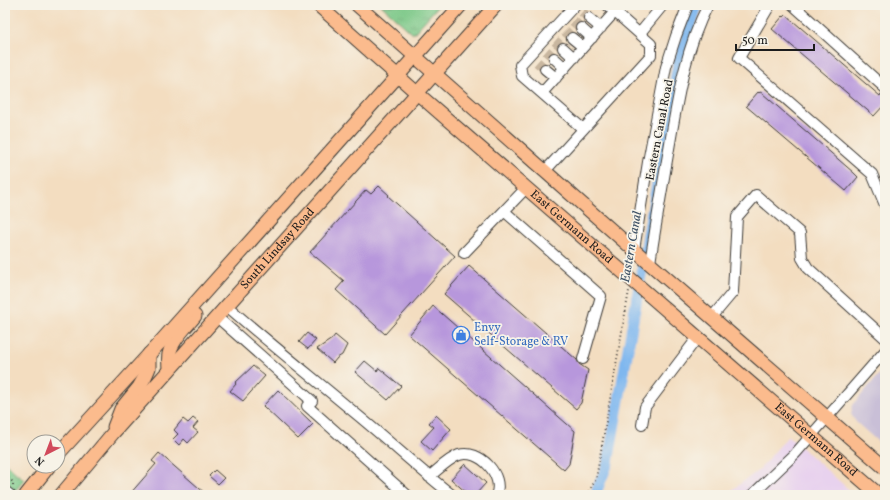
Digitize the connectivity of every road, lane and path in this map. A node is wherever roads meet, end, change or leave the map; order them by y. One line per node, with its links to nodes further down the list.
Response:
1 (318, 5): 25 (main road, East Germann Road)
2 (357, 5): 20 (main road, East Germann Road)
3 (461, 5): 20 (main road)
4 (496, 5): 24 (main road, South Lindsay Road)
5 (663, 5): 15 (street)
6 (688, 5): 35 (street)
7 (708, 5): 37 (street, Eastern Canal Road)
8 (770, 5): 33 (street)
9 (793, 5): 27 (street)
10 (614, 7): 13 (street); 15 (street)
11 (580, 10): 12 (street); 13 (street)
12 (573, 22): 14 (street); 16 (street)
13 (601, 28): 16 (street)
14 (565, 31): 17 (street); 18 (street)
15 (640, 33): 30 (street)
16 (592, 38): 18 (street)
17 (555, 41): 19 (street); 21 (street)
18 (583, 47): 21 (street)
19 (546, 51): 22 (street); 23 (street)
20 (415, 56): 24 (main road, East Germann Road); 25 (main road)
21 (574, 58): 23 (street)
22 (537, 62): 26 (street); 29 (street)
23 (565, 68): 26 (street)
24 (435, 73): 28 (main road, South Lindsay Road); 31 (main road, East Germann Road)
25 (398, 76): 28 (main road, East Germann Road); 39 (main road)
26 (556, 78): 29 (street)
27 (885, 88)
28 (417, 93): 32 (main road, East Germann Road); 40 (main road, South Lindsay Road)
29 (542, 93): 30 (street)
30 (583, 129): 31 (street)
31 (545, 171): 35 (main road, East Germann Road)
32 (526, 188): 34 (street); 38 (main road, East Germann Road)
33 (885, 205)
34 (504, 211): 36 (street); 47 (street)
35 (634, 250): 37 (main road, East Germann Road)
36 (464, 253)
37 (650, 263): 42 (main road, East Germann Road)
38 (631, 279): 43 (main road, East Germann Road); 64 (path)
39 (214, 281): 46 (main road); 48 (main road)
40 (227, 306): 41 (main road, South Lindsay Road); 56 (street)
41 (217, 317): 48 (main road, South Lindsay Road); 61 (street)
42 (712, 317): 44 (street); 49 (main road, East Germann Road)
43 (698, 337): 50 (street); 52 (main road, East Germann Road)
44 (885, 338)
45 (885, 351): 49 (street)
46 (149, 354): 51 (main road); 53 (main road)
47 (583, 359)
48 (169, 370): 51 (main road, South Lindsay Road)
49 (827, 417): 52 (street); 54 (main road, East Germann Road)
50 (642, 425)
51 (113, 433): 60 (main road, South Lindsay Road)
52 (811, 436): 65 (street); 66 (main road, East Germann Road)
53 (66, 445)
54 (885, 468)
55 (43, 474): 59 (main road)
56 (429, 477): 62 (street); 63 (street)
57 (5, 491): 58 (street)
58 (10, 495)
59 (26, 495)
60 (61, 495)
61 (407, 495)
62 (452, 495)
63 (496, 495)
64 (587, 495)
65 (752, 495)
66 (880, 495)

